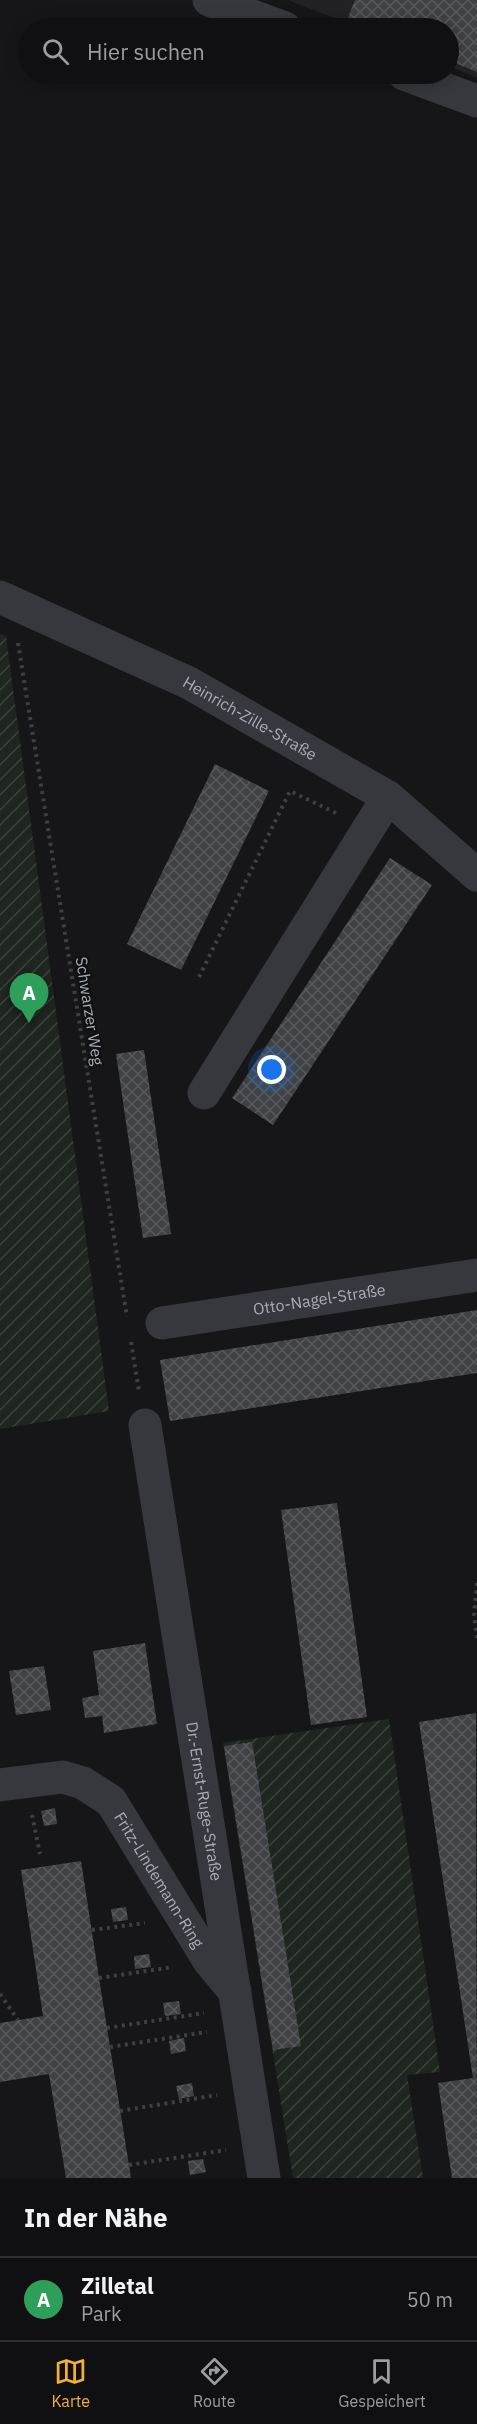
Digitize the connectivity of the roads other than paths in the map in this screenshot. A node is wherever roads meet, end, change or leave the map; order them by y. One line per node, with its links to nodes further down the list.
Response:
1 (209, 0): 2 (street)
2 (258, 18)
3 (431, 84): 4 (street)
4 (477, 101)
5 (6, 599): 6 (street, Heinrich-Zille-Straße)
6 (388, 797): 7 (street, Heinrich-Zille-Straße); 8 (street)
7 (477, 874)
8 (204, 1093)
9 (477, 1275): 10 (street, Otto-Nagel-Straße)
10 (162, 1323)
11 (145, 1425): 13 (street, Dr.-Ernst-Ruge-Straße)
12 (0, 1785): 13 (street, Fritz-Lindemann-Ring)
13 (238, 2009): 14 (street, Dr.-Ernst-Ruge-Straße)
14 (264, 2178)

